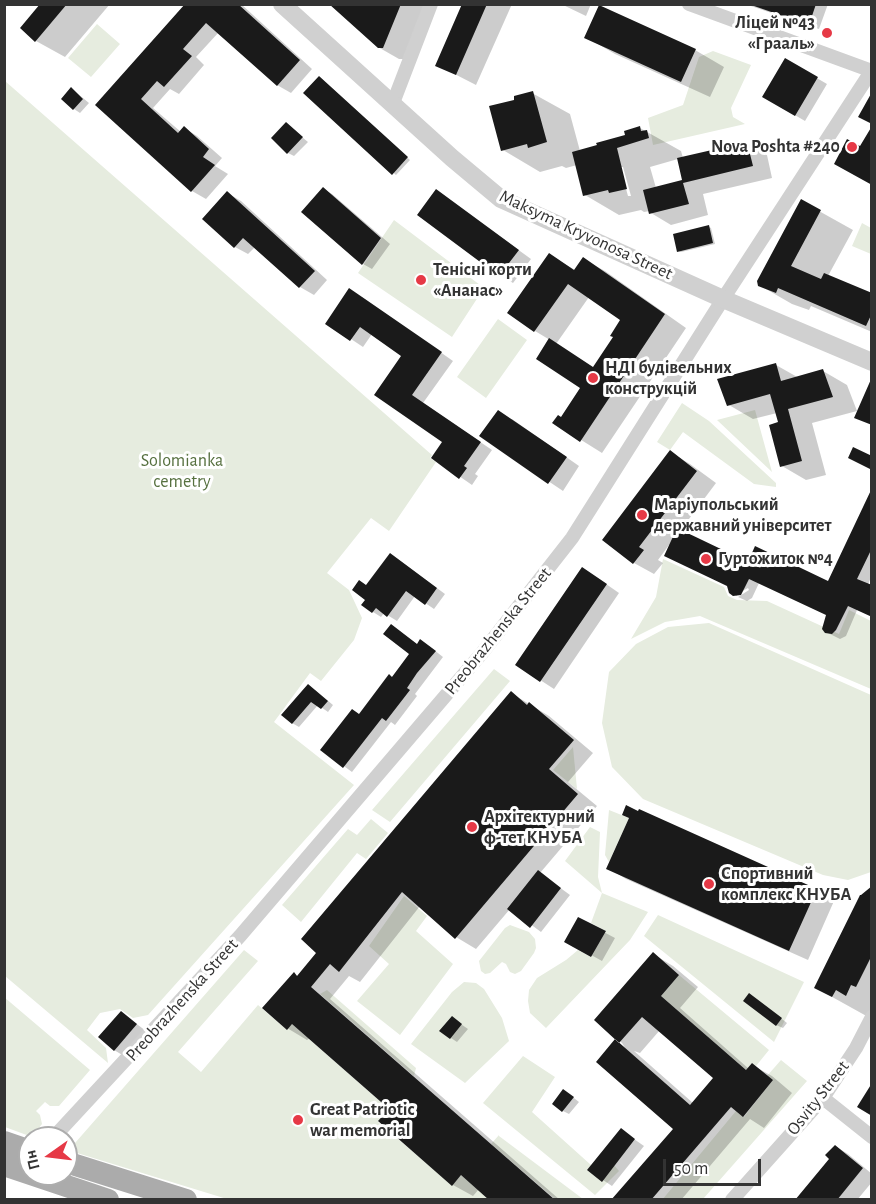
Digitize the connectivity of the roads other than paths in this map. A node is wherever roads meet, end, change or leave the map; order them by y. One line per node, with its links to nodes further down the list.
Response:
1 (282, 4): 5 (street, Maksyma Kryvonosa Street)
2 (431, 4): 5 (street)
3 (688, 4): 4 (street)
4 (871, 70): 6 (street, Preobrazhenska Street)
5 (393, 102): 6 (street, Maksyma Kryvonosa Street)
6 (723, 299): 7 (street, Maksyma Kryvonosa Street); 10 (street, Preobrazhenska Street)
7 (872, 362)
8 (872, 1017): 9 (street, Osvity Street)
9 (823, 1098): 11 (street); 17 (street, Osvity Street)
10 (64, 1126)
11 (872, 1137)
12 (78, 1167): 14 (main road)
13 (65, 1186): 15 (main road)
14 (131, 1191): 16 (main road)
15 (108, 1200)
16 (186, 1200)
17 (732, 1200)

